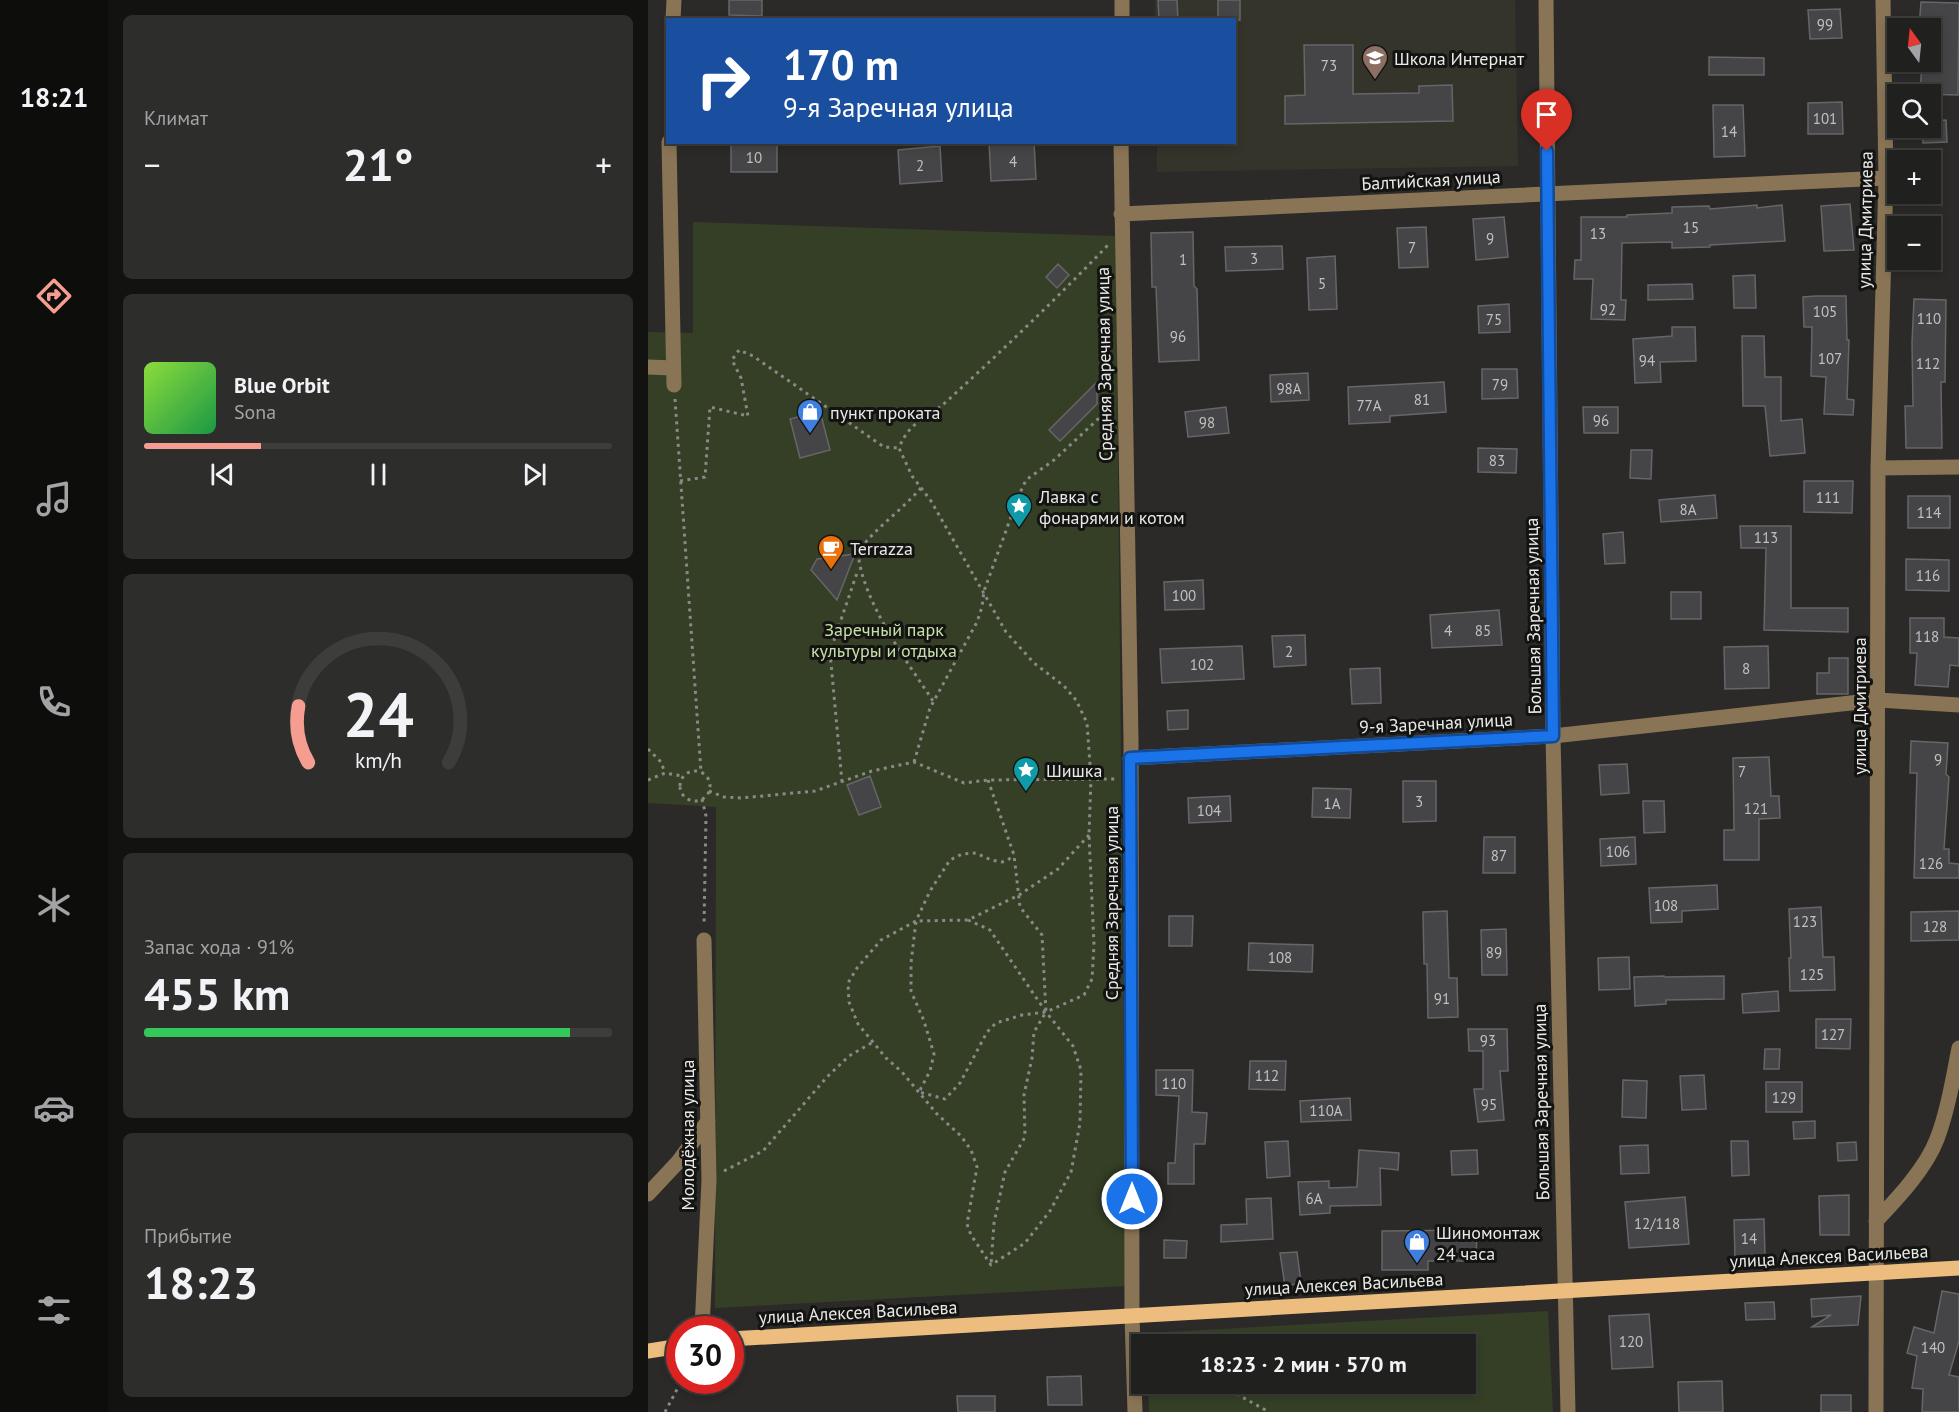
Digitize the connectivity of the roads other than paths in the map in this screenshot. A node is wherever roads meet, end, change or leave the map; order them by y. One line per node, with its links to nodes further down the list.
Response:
1 (674, 0): 5 (street)
2 (1122, 0): 6 (street)
3 (1546, 0): 10 (street, Большая Заречная улица)
4 (1883, 0): 9 (street, улица Дмитриева)
5 (673, 18)
6 (1122, 18)
7 (669, 144): 13 (street)
8 (1121, 144): 11 (street, Средняя Заречная улица)
9 (1886, 178): 10 (street, Балтийская улица); 16 (street, улица Дмитриева)
10 (1548, 194): 11 (street, Балтийская улица); 19 (street, Большая Заречная улица)
11 (1121, 214): 20 (street, Средняя Заречная улица)
12 (648, 367): 13 (street)
13 (673, 368): 14 (street)
14 (674, 385)
15 (1959, 467): 16 (street)
16 (1878, 468): 17 (street, улица Дмитриева)
17 (1878, 700): 18 (street, 9-я Заречная улица); 19 (street, 9-я Заречная улица); 25 (street, улица Дмитриева)
18 (1959, 705)
19 (1553, 736): 20 (street, 9-я Заречная улица); 28 (street, Большая Заречная улица)
20 (1130, 758): 30 (street, Средняя Заречная улица)
21 (704, 940): 23 (street, Молодёжная улица)
22 (1959, 1048): 25 (street)
23 (708, 1121): 24 (street); 29 (street, Молодёжная улица)
24 (648, 1194)
25 (1876, 1221): 27 (street, улица Дмитриева)
26 (1959, 1269): 27 (main road, улица Алексея Васильева)
27 (1877, 1273): 28 (main road, улица Алексея Васильева); 38 (street, улица Дмитриева)
28 (1564, 1291): 30 (main road, улица Алексея Васильева); 37 (street, Большая Заречная улица)
29 (703, 1316)
30 (1132, 1316): 31 (main road, улица Алексея Васильева); 36 (street, Средняя Заречная улица)
31 (744, 1338)
32 (648, 1344): 33 (main road)
33 (666, 1344)
34 (666, 1348): 35 (main road)
35 (648, 1352)
36 (1136, 1412)
37 (1568, 1412)
38 (1876, 1412)

